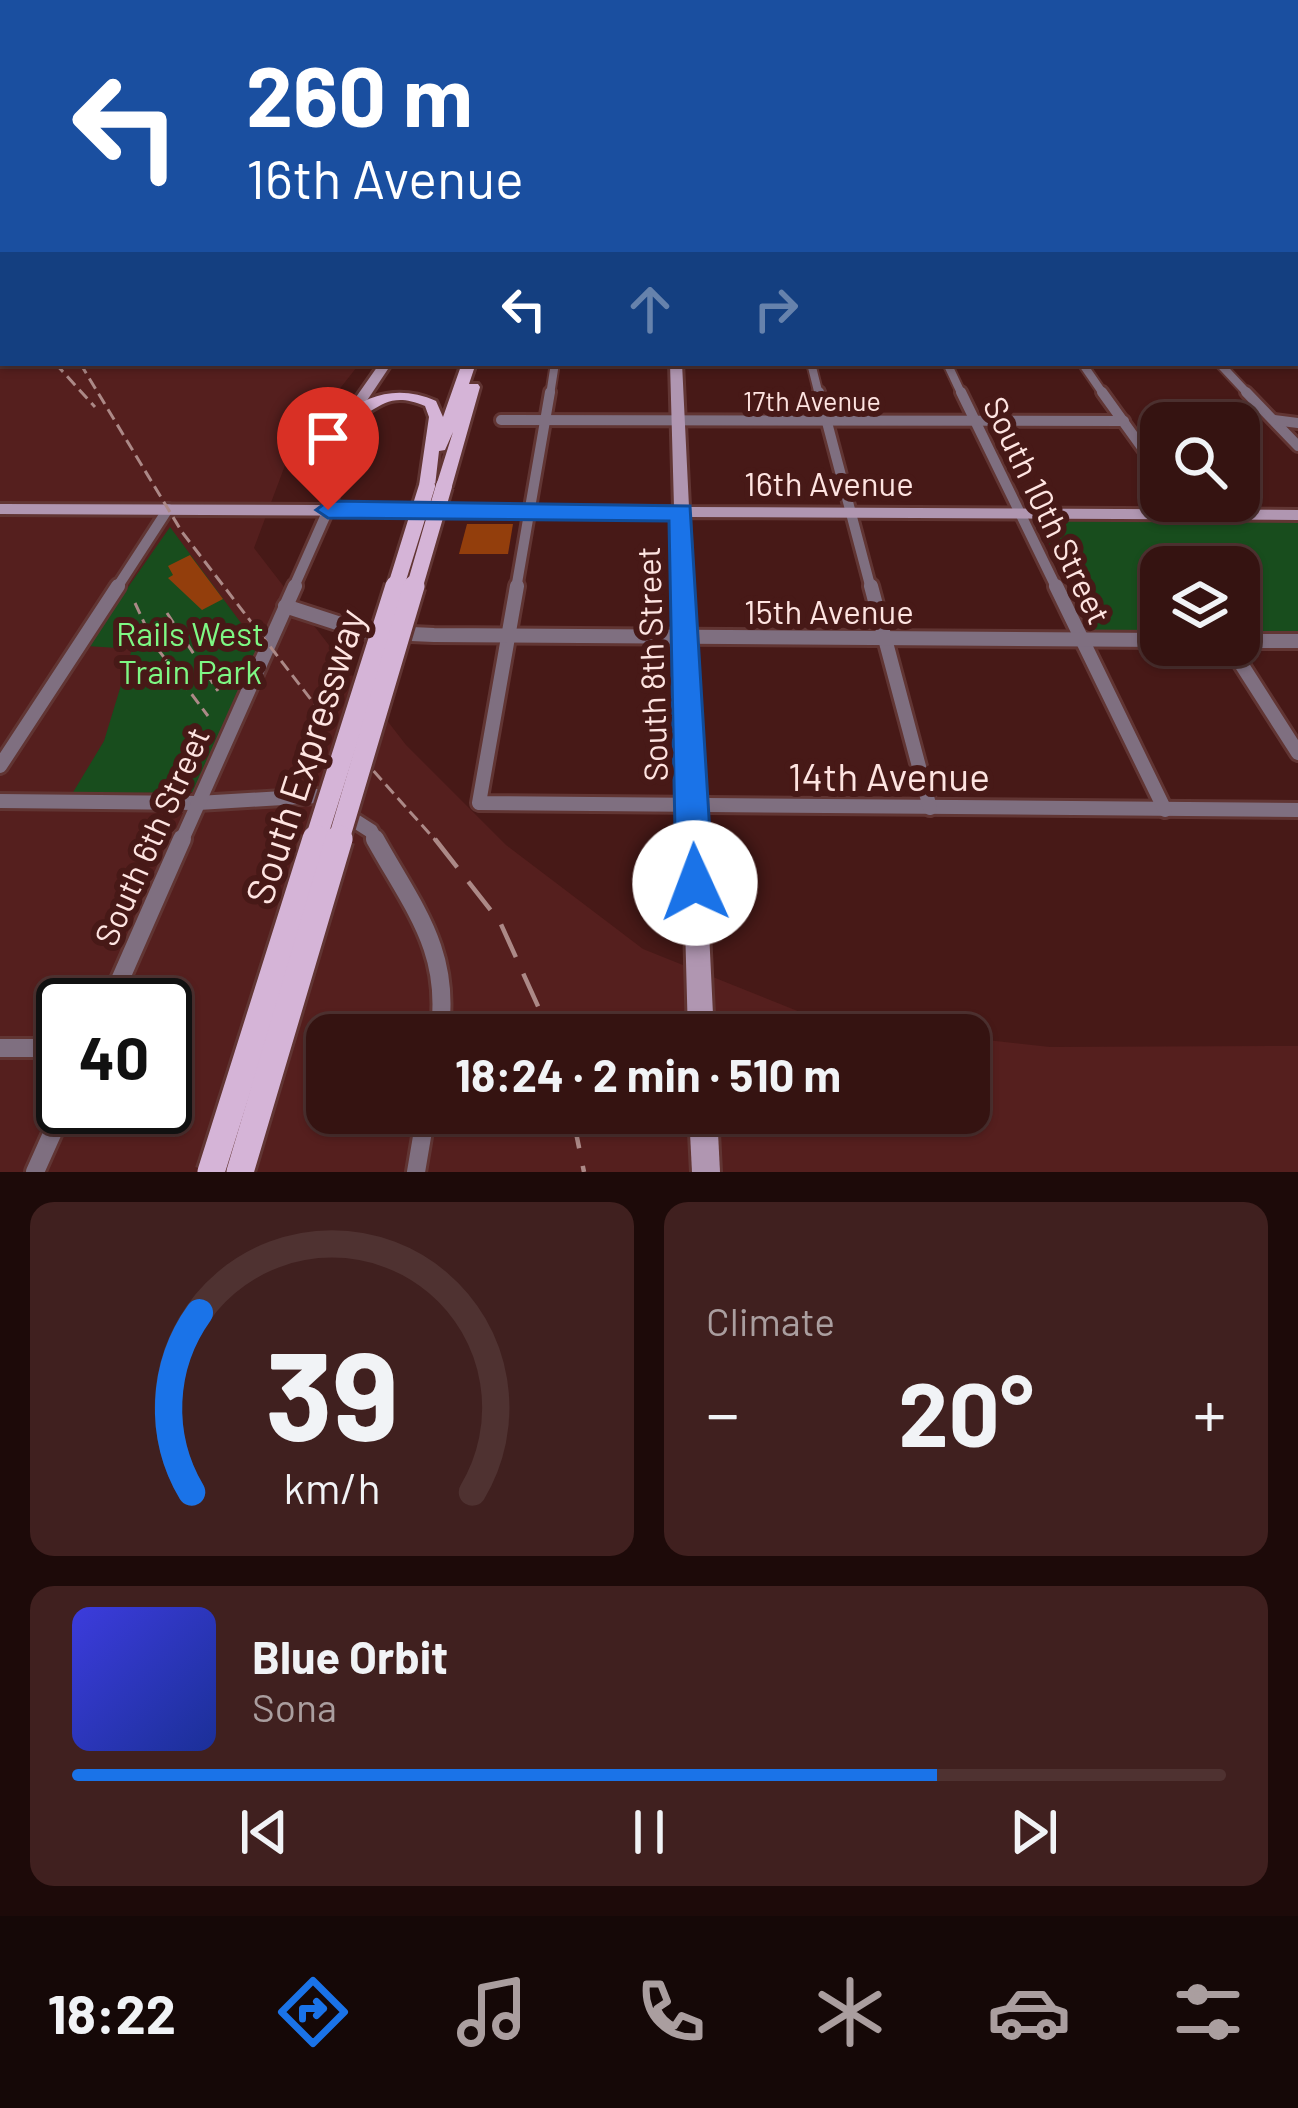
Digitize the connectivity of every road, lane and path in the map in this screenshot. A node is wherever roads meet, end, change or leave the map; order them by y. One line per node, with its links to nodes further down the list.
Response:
1 (384, 366): 10 (street, South 6th Street)
2 (468, 366): 21 (main road, South Expressway)
3 (479, 366): 21 (main road, South Expressway)
4 (554, 366): 12 (street)
5 (676, 366): 14 (street, South 8th Street)
6 (812, 366): 15 (street)
7 (947, 366): 16 (street, South 10th Street)
8 (1084, 366): 17 (street)
9 (1222, 366): 13 (street)
10 (349, 418): 21 (main road); 24 (street, South 6th Street)
11 (501, 420): 12 (street, 17th Avenue)
12 (545, 420): 14 (street, 17th Avenue); 26 (street)
13 (1273, 420): 18 (street); 20 (street)
14 (678, 421): 15 (street, 17th Avenue); 27 (street, South 8th Street)
15 (826, 421): 16 (street, 17th Avenue); 28 (street)
16 (975, 422): 17 (street, 17th Avenue); 30 (street, South 10th Street)
17 (1124, 422): 19 (street)
18 (1298, 423)
19 (1140, 444)
20 (1298, 446)
21 (435, 486): 58 (main road, South Expressway, bridge); 59 (main road, South Expressway, bridge)
22 (0, 508): 23 (street, 16th Avenue)
23 (168, 509): 24 (street, 16th Avenue); 42 (street)
24 (328, 510): 26 (street, 16th Avenue); 32 (street, South 6th Street)
25 (1140, 510): 30 (street, 16th Avenue)
26 (530, 512): 27 (street, 16th Avenue); 33 (street)
27 (681, 512): 28 (street, 16th Avenue); 34 (street, South 8th Street)
28 (850, 513): 30 (street, 16th Avenue); 35 (street)
29 (1260, 513): 31 (street, 16th Avenue)
30 (1020, 514): 36 (street, South 10th Street)
31 (1298, 515)
32 (285, 606): 33 (street, 15th Avenue); 44 (street, South 6th Street)
33 (508, 636): 34 (street, 15th Avenue); 45 (street, 14th Avenue)
34 (686, 638): 35 (street, 15th Avenue); 45 (street, South 8th Street)
35 (884, 638): 36 (street, 15th Avenue); 46 (street)
36 (1081, 639): 37 (street, 15th Avenue); 47 (street, South 10th Street)
37 (1140, 640)
38 (1260, 640): 39 (street)
39 (1298, 641)
40 (1242, 666): 41 (street)
41 (1298, 753)
42 (0, 766)
43 (0, 801): 44 (street)
44 (198, 802): 49 (street, South 6th Street); 50 (street)
45 (692, 806): 46 (street, 14th Avenue); 51 (street, South 8th Street)
46 (930, 808): 47 (street, 14th Avenue)
47 (1165, 810): 48 (street, 14th Avenue)
48 (1298, 810)
49 (121, 978)
50 (442, 1014)
51 (699, 1014)
52 (0, 1048): 53 (street)
53 (36, 1048)
54 (52, 1134): 57 (street)
55 (422, 1134): 60 (street)
56 (705, 1134): 61 (street)
57 (35, 1172)
58 (211, 1172)
59 (240, 1172)
60 (416, 1172)
61 (706, 1172)

